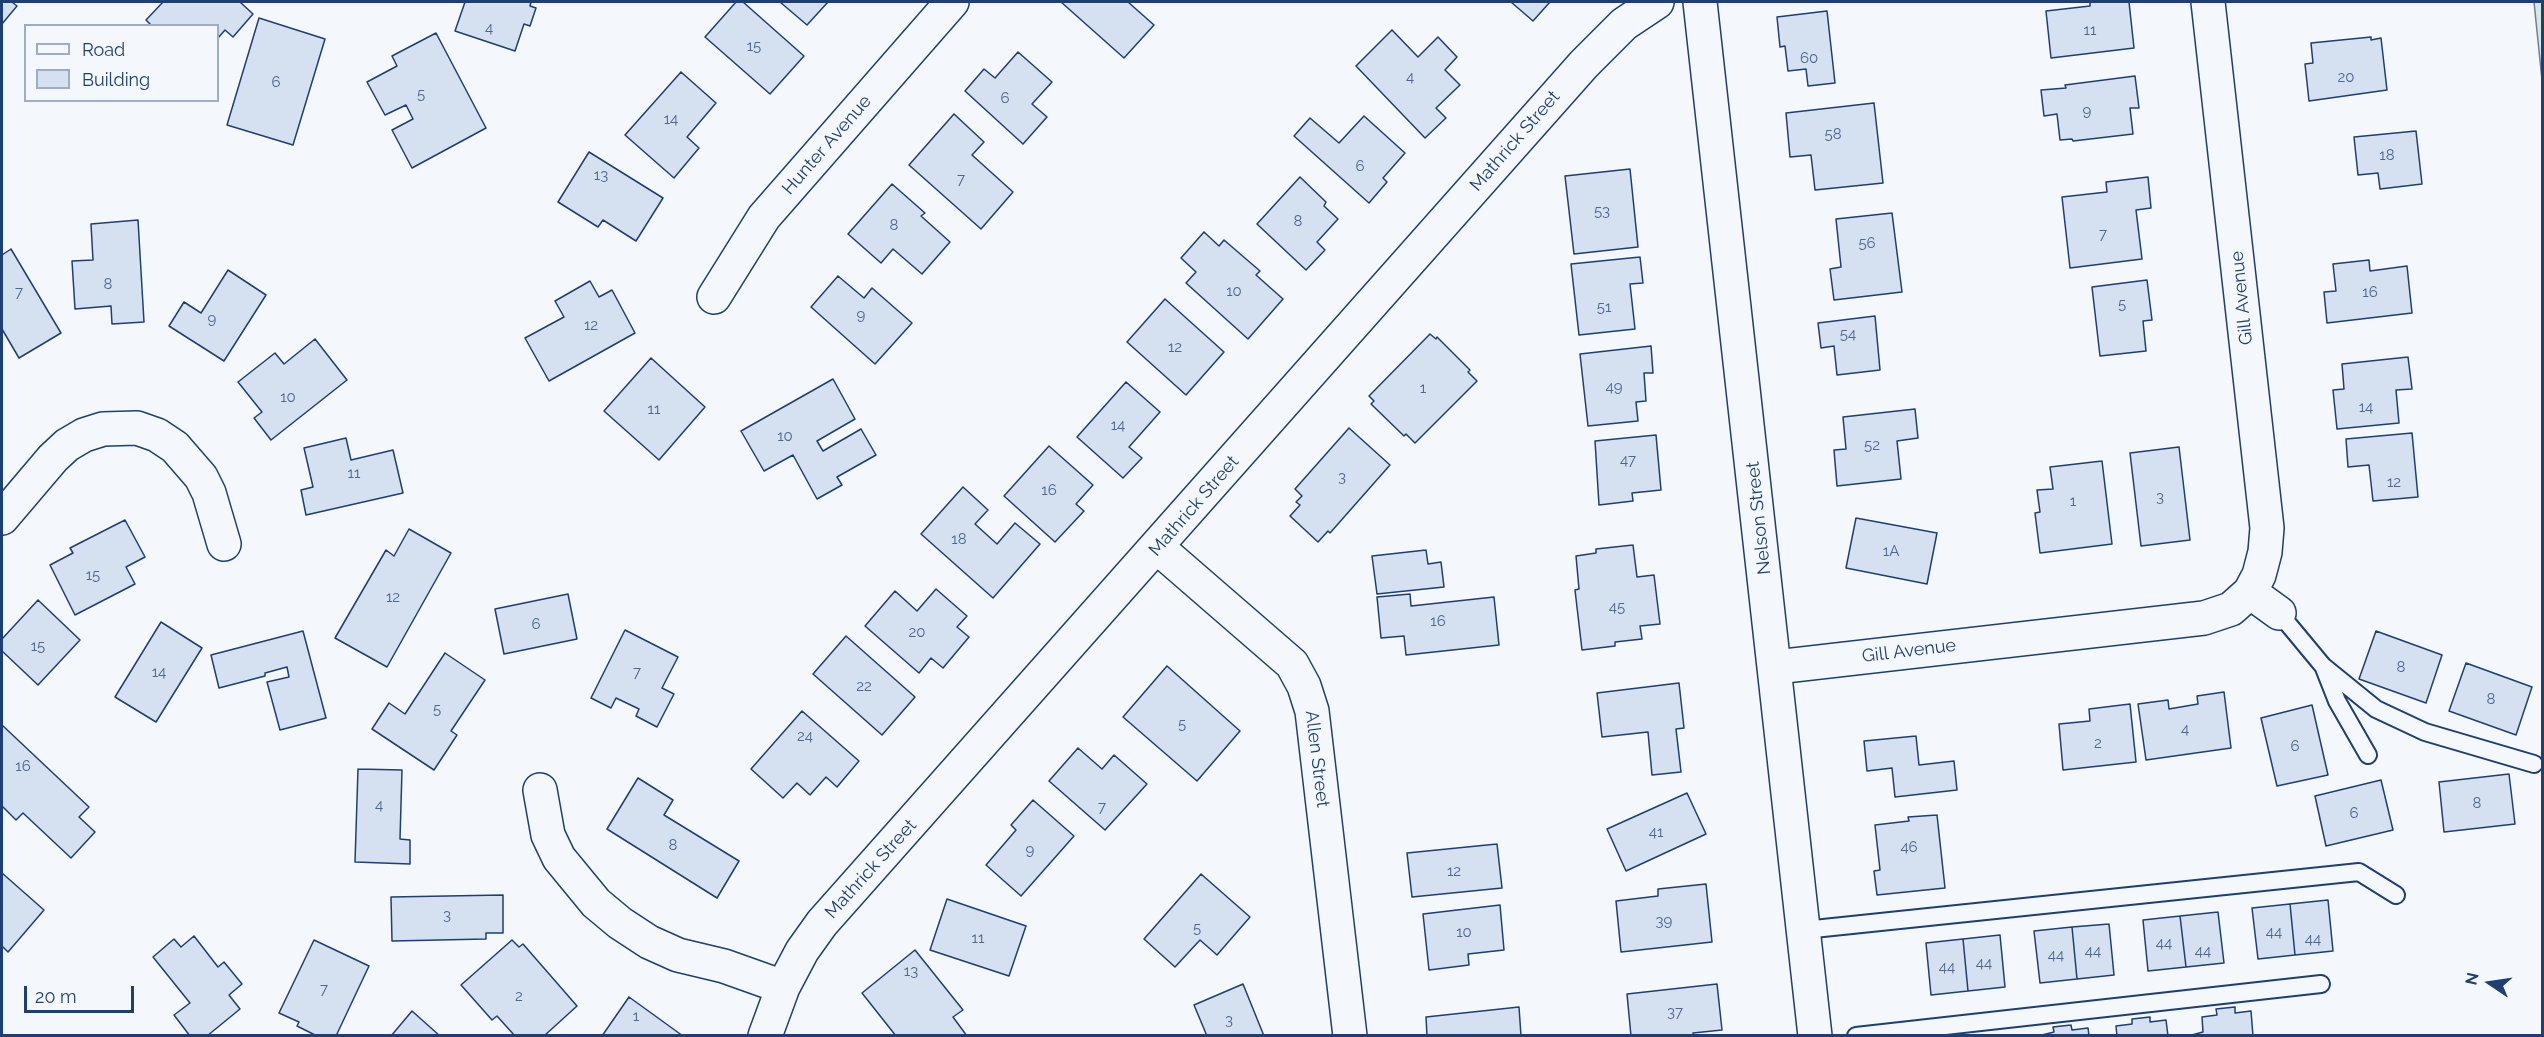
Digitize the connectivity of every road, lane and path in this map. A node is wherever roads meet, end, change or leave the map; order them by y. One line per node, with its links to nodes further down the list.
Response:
1 (952, 2): 5 (street, Hunter Avenue)
2 (1657, 2): 8 (street, Mathrick Street)
3 (1700, 2): 12 (street, Nelson Street)
4 (2208, 2): 9 (street, Gill Avenue)
5 (714, 297)
6 (2, 518): 7 (street)
7 (224, 544)
8 (1157, 547): 19 (street, Mathrick Street); 21 (street, Allen Street)
9 (2250, 592): 10 (street); 12 (street, Gill Avenue)
10 (2278, 613): 11 (lane)
11 (2323, 666): 13 (lane); 14 (lane)
12 (1776, 668): 17 (street, Nelson Street)
13 (2368, 755)
14 (2534, 764)
15 (540, 790): 19 (street)
16 (2396, 895): 17 (lane)
17 (1804, 930): 22 (street, Nelson Street)
18 (2321, 984): 23 (lane)
19 (783, 987): 20 (street, Mathrick Street)
20 (765, 1035)
21 (1350, 1035)
22 (1815, 1035)
23 (1856, 1035)

